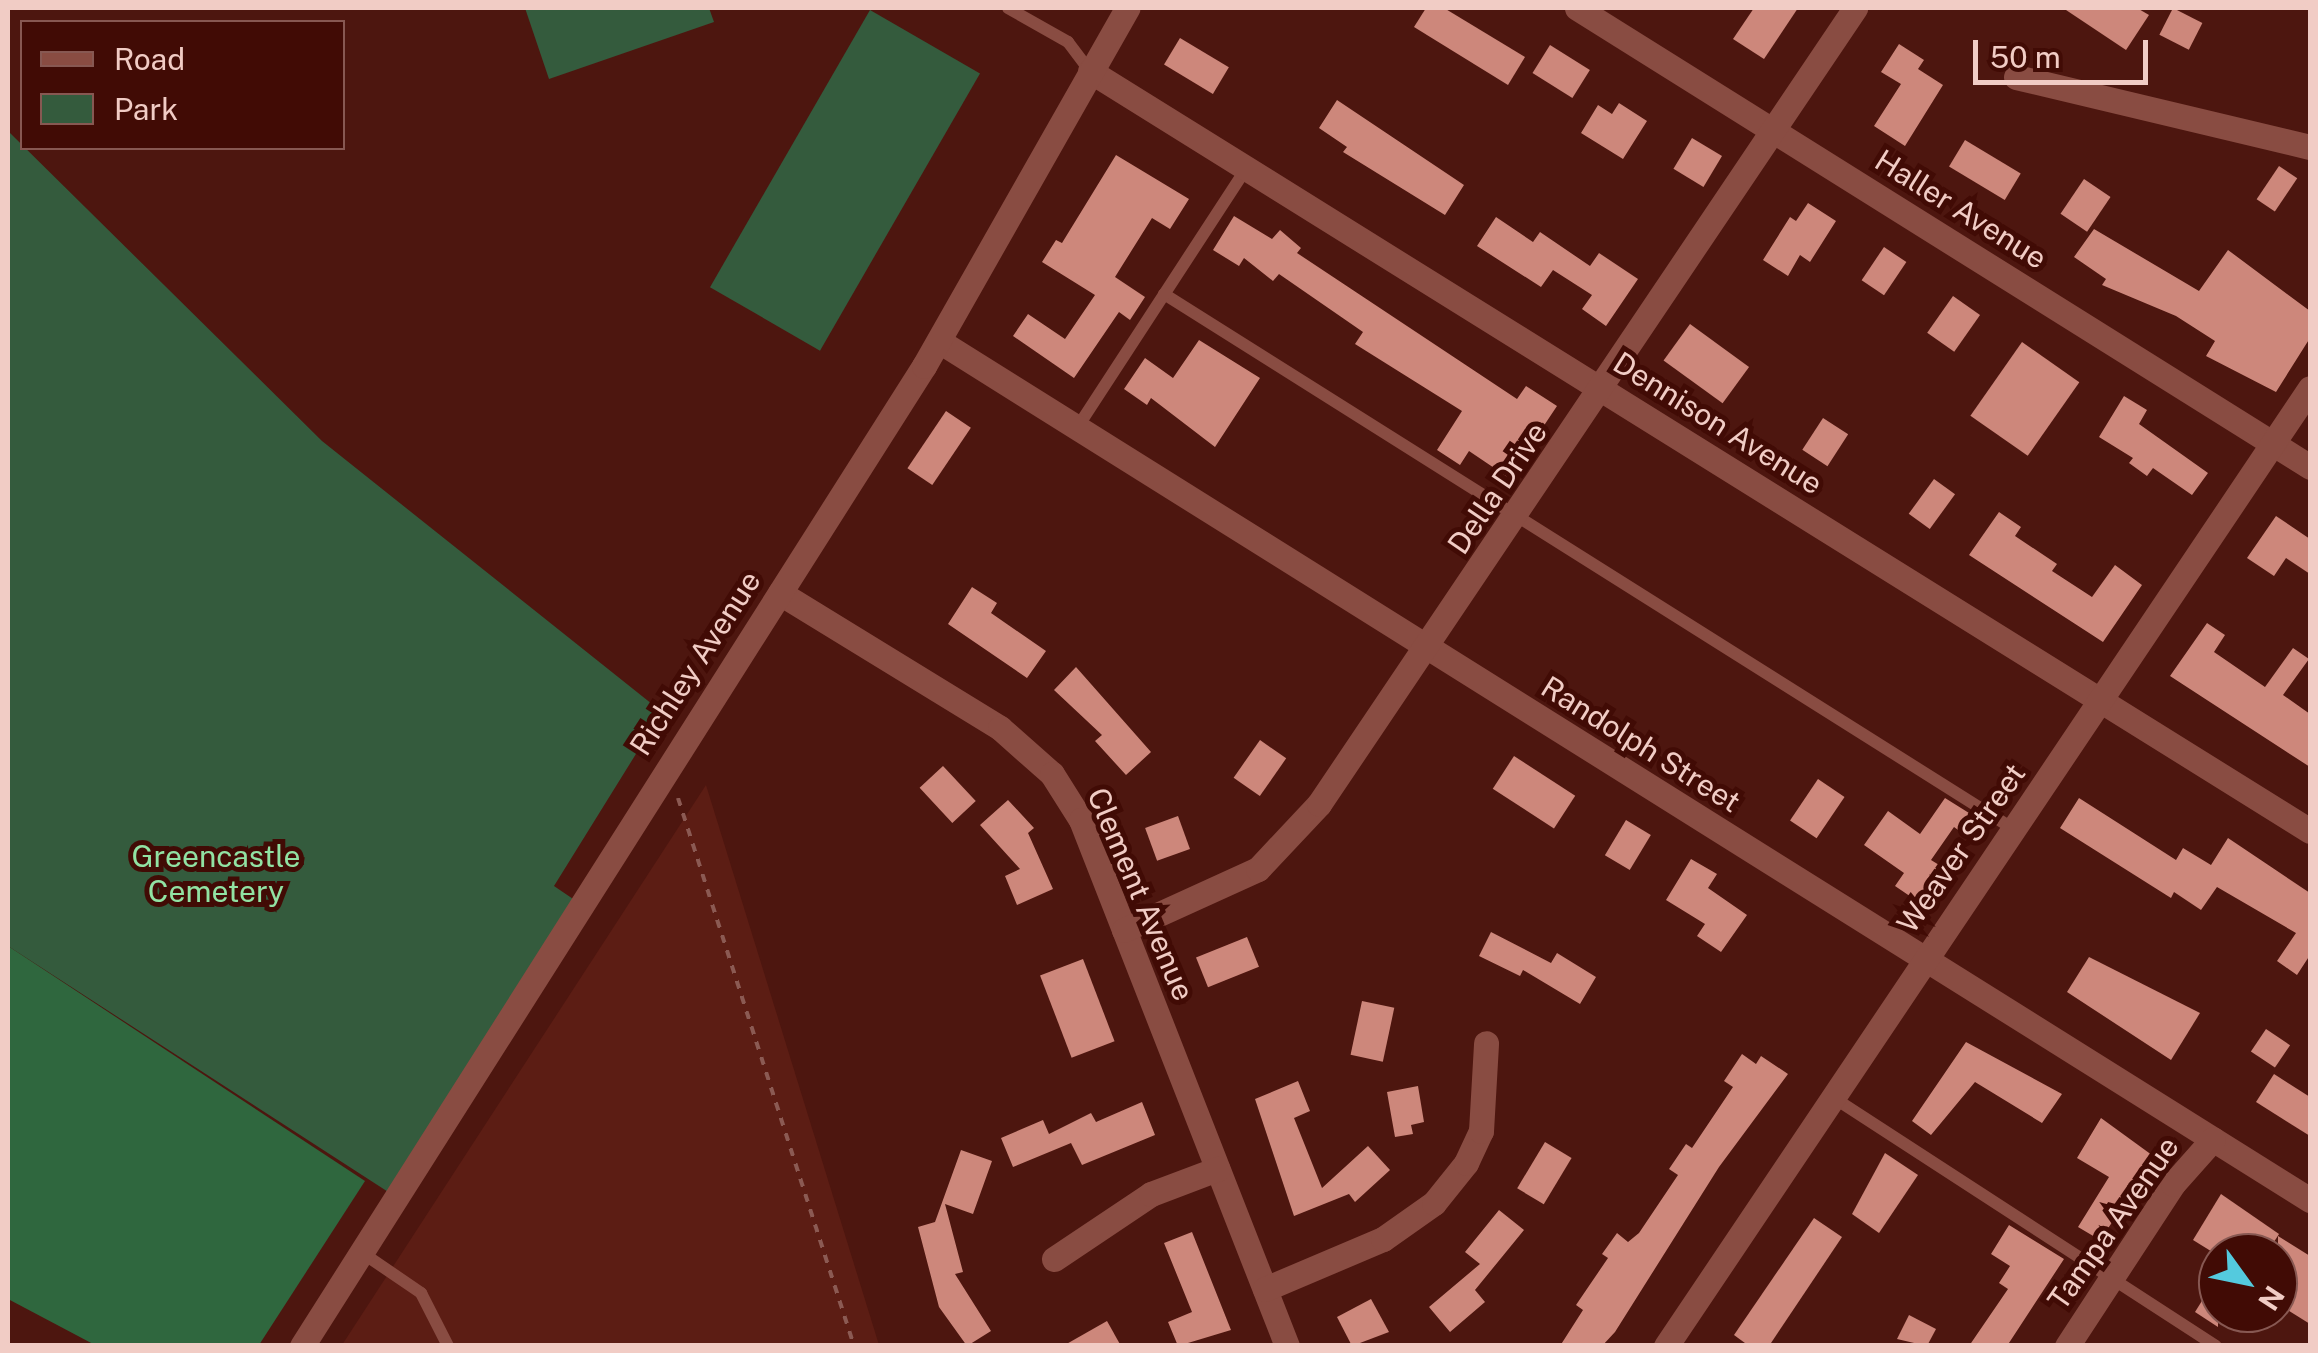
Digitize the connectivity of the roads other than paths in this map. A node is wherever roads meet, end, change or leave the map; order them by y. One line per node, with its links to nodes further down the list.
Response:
1 (1008, 8): 5 (lane)
2 (1127, 8): 5 (street, Richley Avenue)
3 (1577, 8): 7 (street, Haller Avenue)
4 (1855, 8): 7 (street, Della Drive)
5 (1090, 72): 9 (street, Dennison Avenue); 11 (street, Richley Avenue)
6 (2016, 77): 8 (street)
7 (1776, 132): 13 (street, Della Drive); 15 (street, Haller Avenue)
8 (2310, 147)
9 (1247, 166): 10 (lane); 13 (street, Dennison Avenue)
10 (1164, 294): 14 (lane); 17 (lane)
11 (939, 341): 14 (street, Randolph Street); 18 (street, Richley Avenue)
12 (2310, 388): 15 (street, Weaver Street)
13 (1602, 390): 17 (street, Della Drive); 20 (street, Dennison Avenue)
14 (1077, 428): 19 (street, Randolph Street)
15 (2274, 444): 16 (street, Haller Avenue); 20 (street, Weaver Street)
16 (2310, 466)
17 (1518, 515): 19 (street, Della Drive); 21 (lane)
18 (780, 592): 23 (street, Clement Avenue); 30 (street, Richley Avenue)
19 (1426, 649): 23 (street, Della Drive); 24 (street, Randolph Street)
20 (2101, 700): 21 (street, Weaver Street); 22 (street, Dennison Avenue)
21 (2015, 830): 24 (street, Weaver Street)
22 (2310, 831)
23 (1124, 930): 28 (street, Clement Avenue)
24 (1924, 958): 26 (street, Weaver Street); 27 (street, Randolph Street)
25 (1486, 1043): 33 (street)
26 (1834, 1098): 32 (lane); 37 (street, Weaver Street)
27 (2213, 1139): 29 (street, Randolph Street); 32 (street, Tampa Avenue)
28 (1217, 1169): 31 (street); 33 (street, Clement Avenue)
29 (2310, 1200)
30 (361, 1252): 34 (street, Richley Avenue); 35 (lane)
31 (1054, 1258)
32 (2112, 1278): 38 (street, Tampa Avenue); 39 (lane)
33 (1265, 1289): 36 (street, Clement Avenue)
34 (302, 1346)
35 (448, 1346)
36 (1288, 1346)
37 (1666, 1346)
38 (2067, 1346)
39 (2216, 1346)

